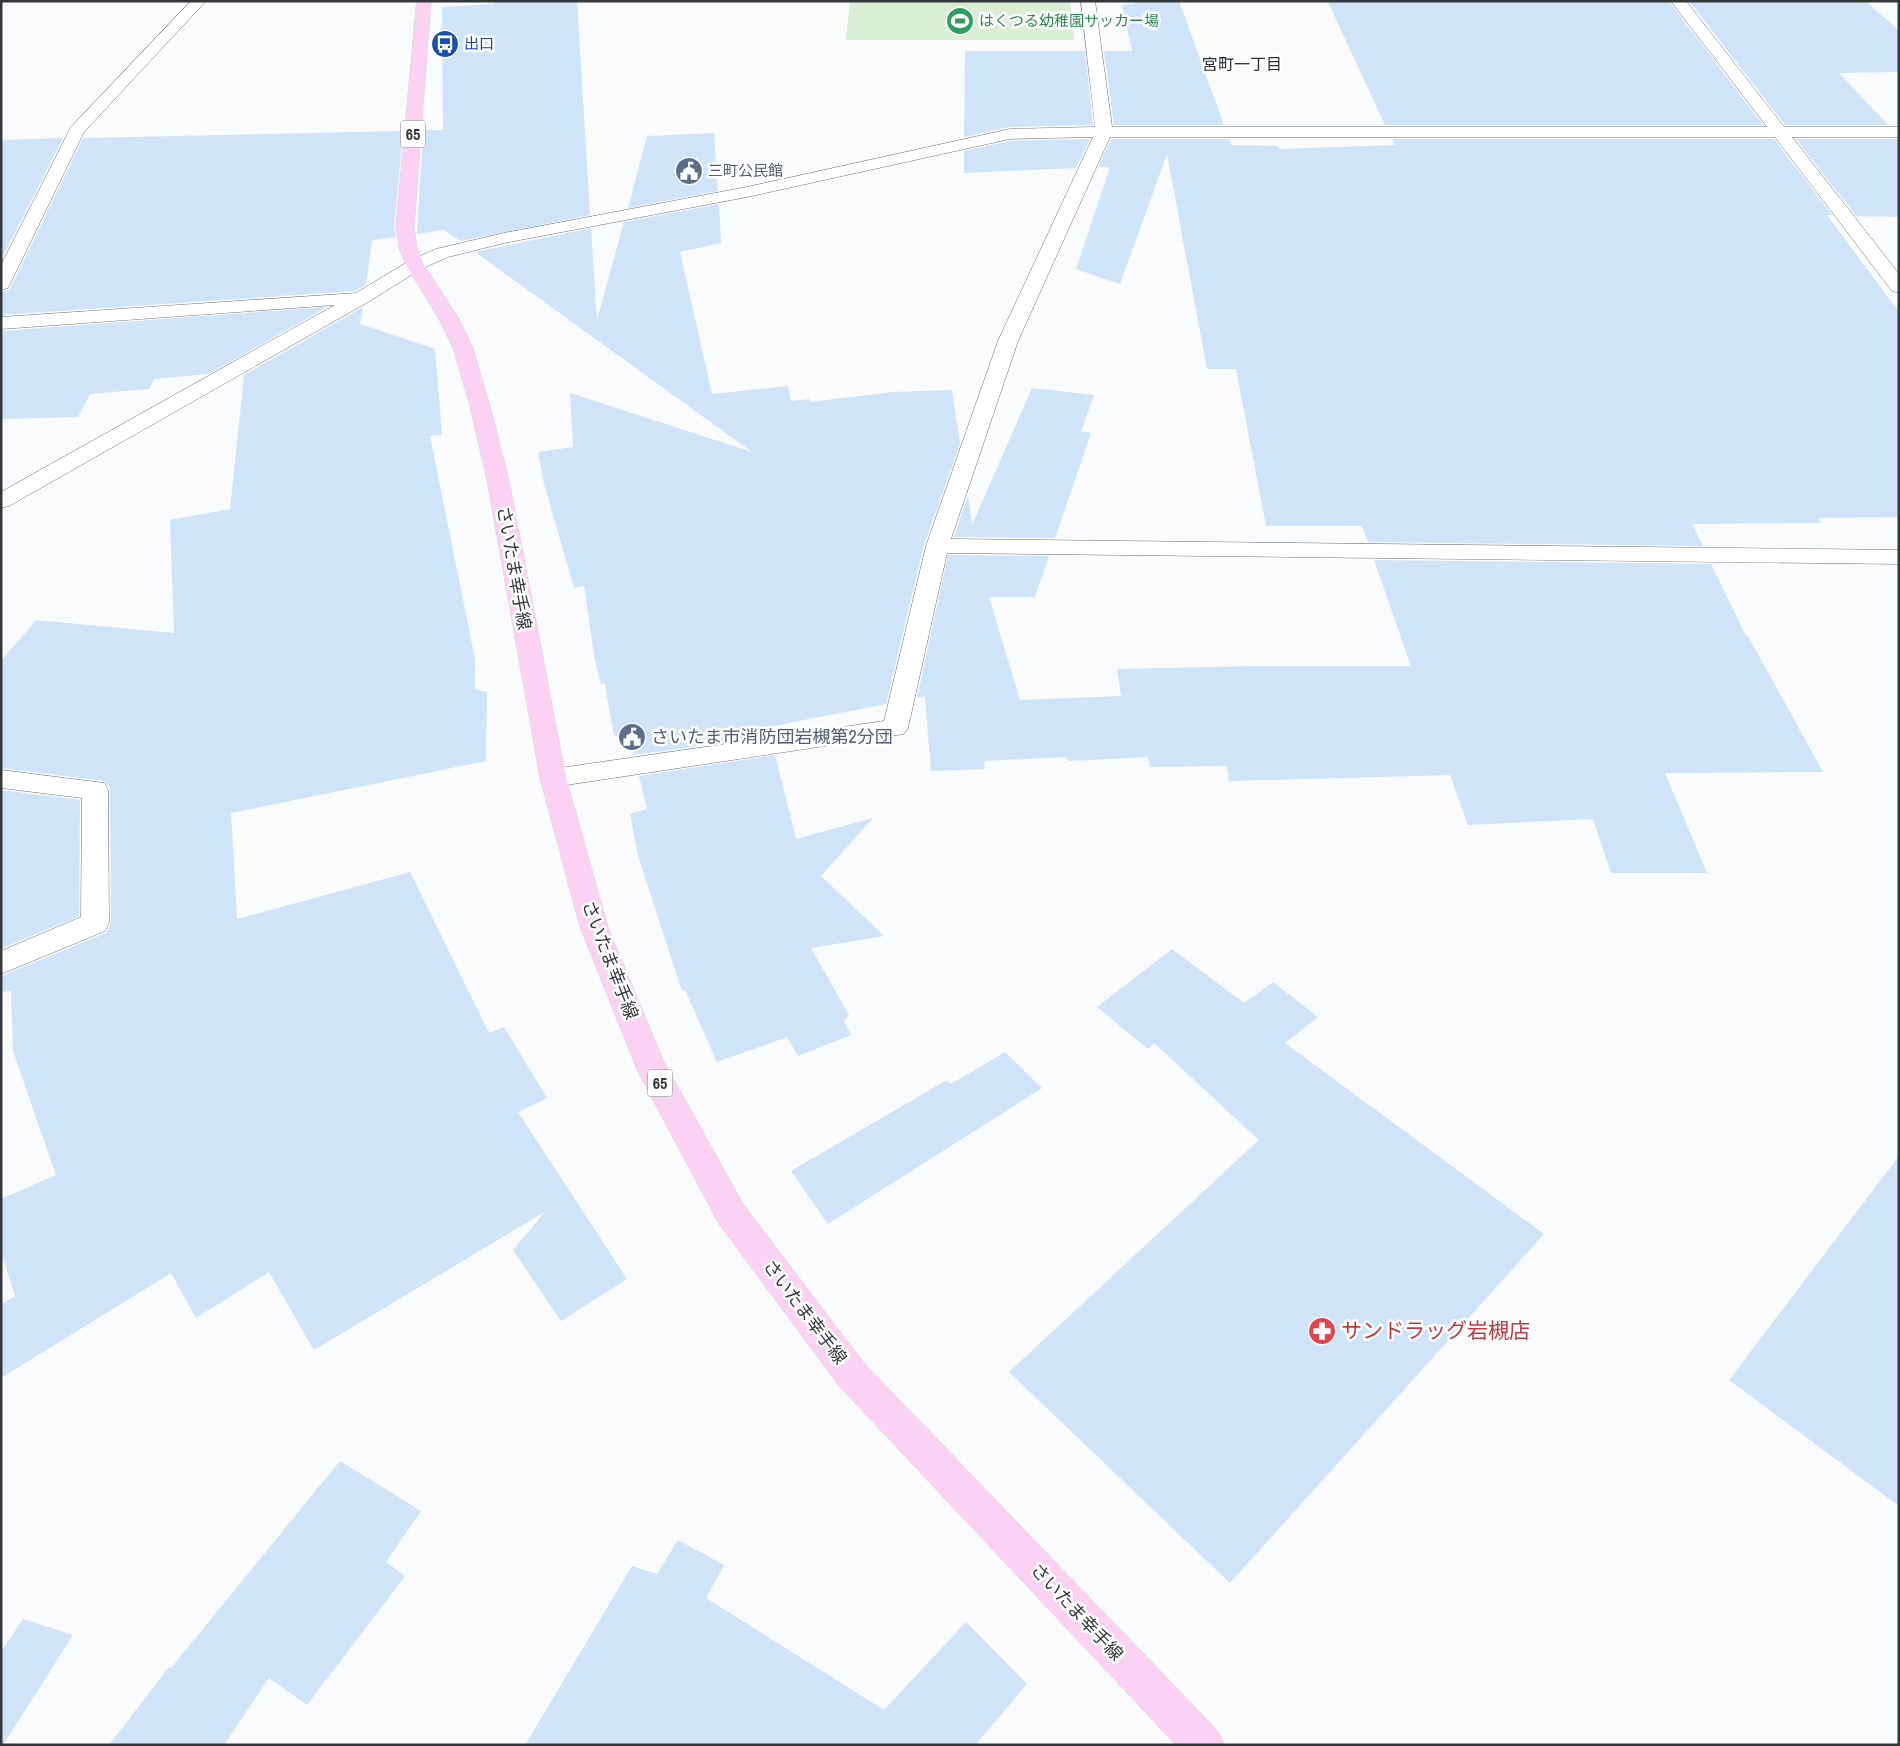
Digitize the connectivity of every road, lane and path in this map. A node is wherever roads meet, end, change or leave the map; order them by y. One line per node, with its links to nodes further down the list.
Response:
1 (199, 1): 9 (street)
2 (424, 1): 8 (main road, さいたま幸手線 / 65)
3 (1088, 1): 5 (street)
4 (1678, 1): 6 (street)
5 (1104, 132): 6 (street); 8 (street); 14 (street)
6 (1779, 132): 7 (street); 10 (street)
7 (1899, 132)
8 (415, 265): 11 (street); 16 (main road, さいたま幸手線 / 65)
9 (1, 284)
10 (1899, 287)
11 (361, 298): 12 (street); 13 (street)
12 (1, 323)
13 (1, 501)
14 (937, 546): 15 (street); 16 (street)
15 (1899, 557)
16 (553, 778): 19 (main road, さいたま幸手線 / 65)
17 (1, 779): 18 (street)
18 (1, 963)
19 (1204, 1745)

